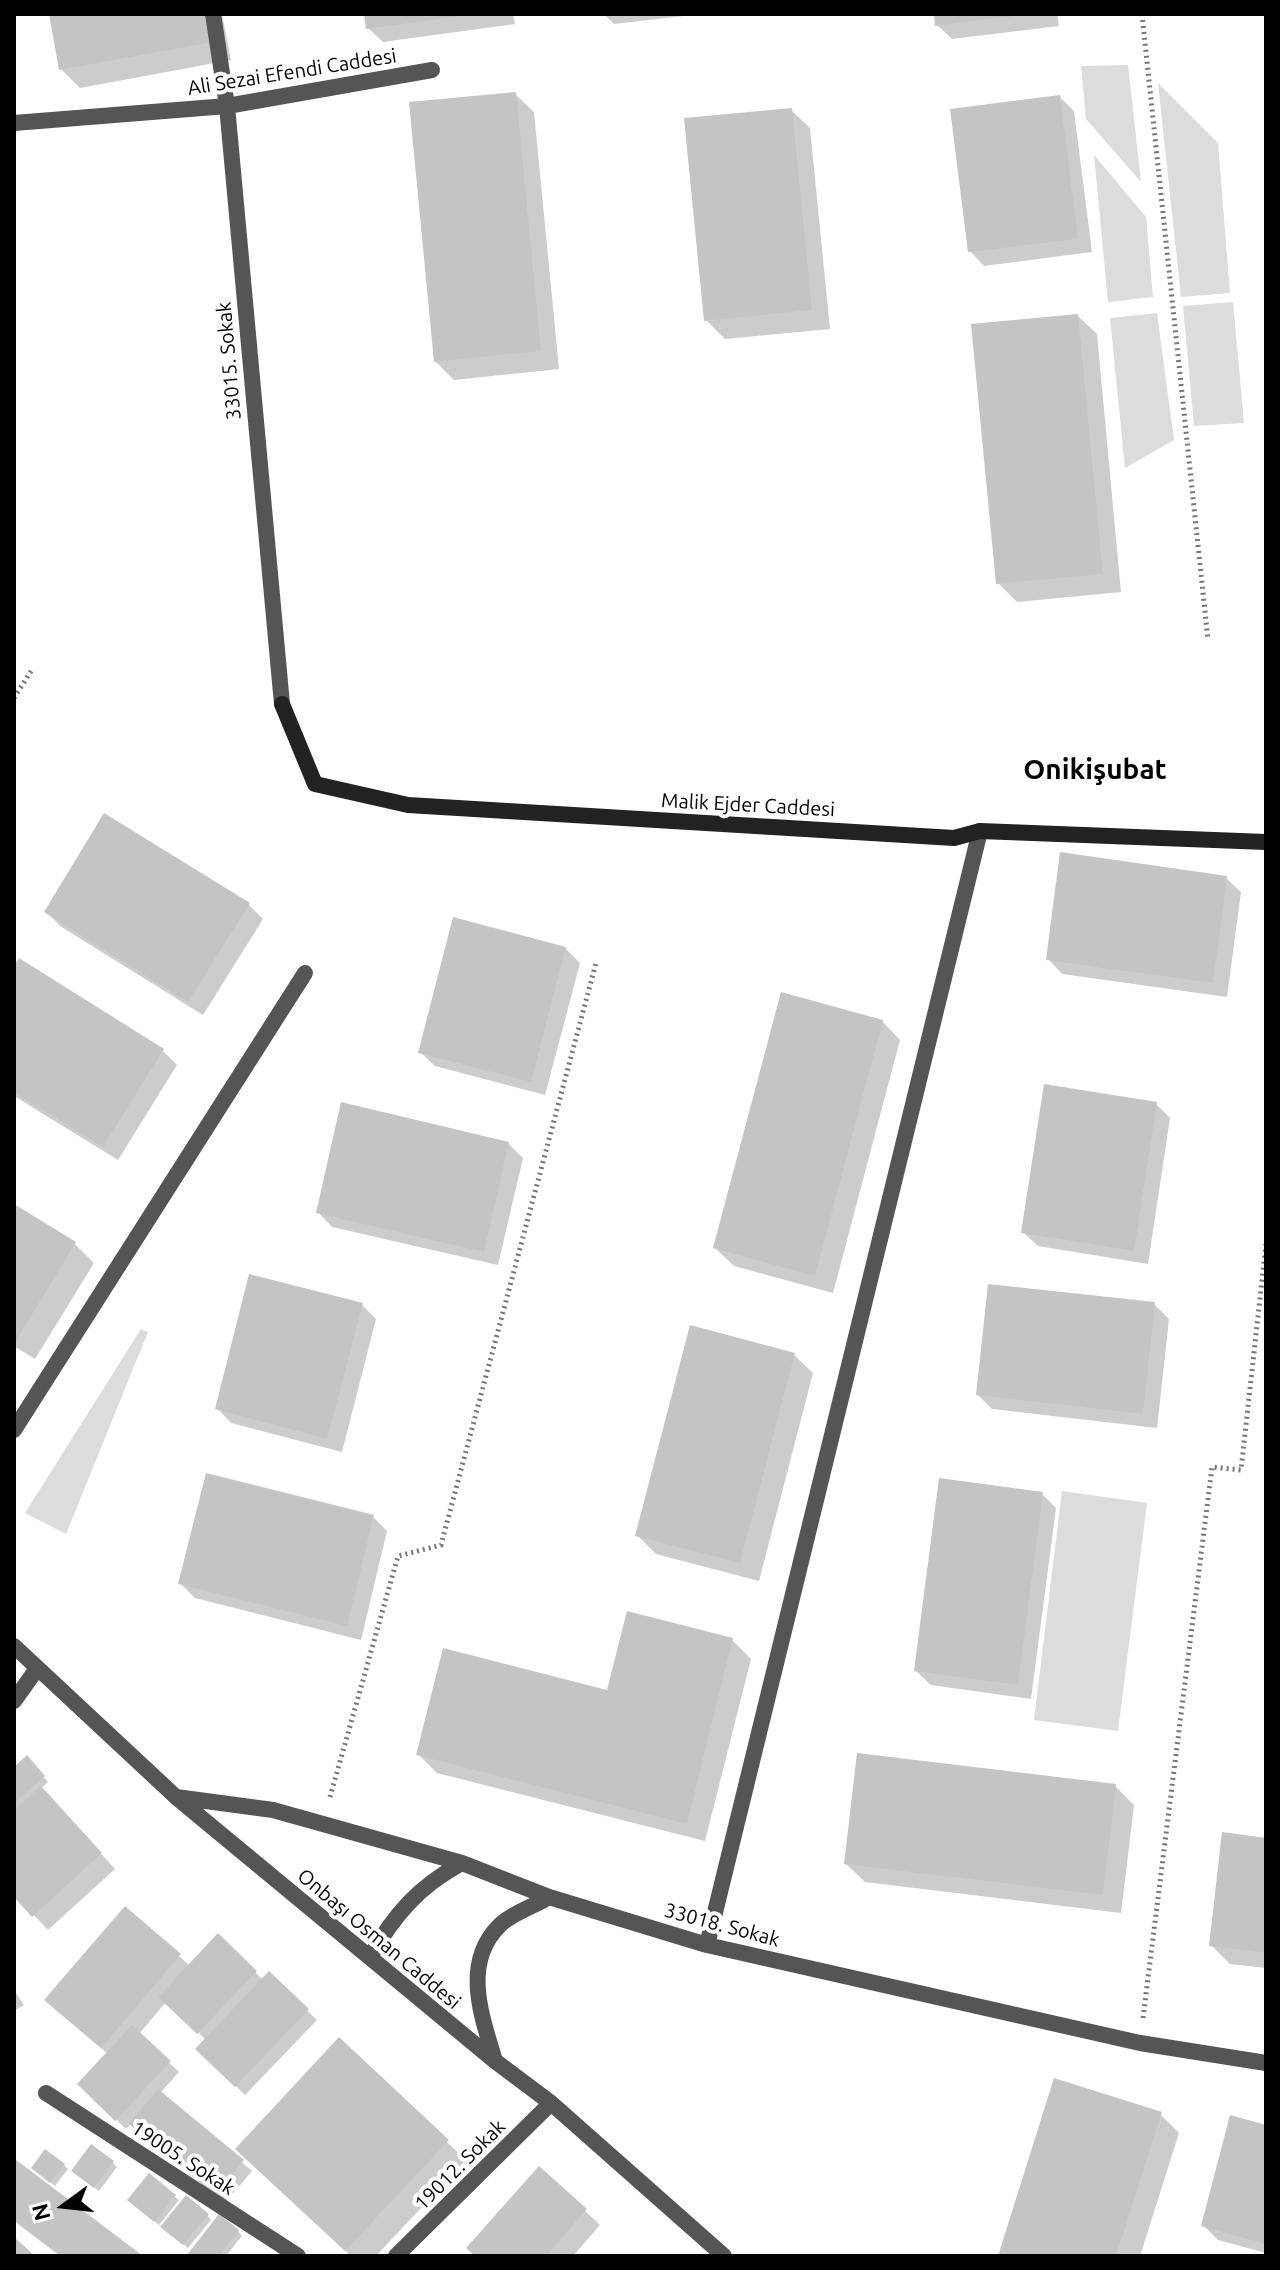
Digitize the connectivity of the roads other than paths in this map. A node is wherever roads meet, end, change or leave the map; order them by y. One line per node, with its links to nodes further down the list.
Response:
1 (213, 14): 3 (street, 33015. Sokak)
2 (432, 70): 3 (street, Ali Sezai Efendi Caddesi)
3 (227, 106): 4 (street, Ali Sezai Efendi Caddesi); 5 (street, 33015. Sokak)
4 (14, 123)
5 (282, 704): 6 (main road, Malik Ejder Caddesi)
6 (980, 831): 7 (main road, Malik Ejder Caddesi); 16 (street)
7 (1266, 842)
8 (305, 973): 9 (street)
9 (14, 1430)
10 (14, 1646): 11 (street, Onbaşı Osman Caddesi)
11 (36, 1670): 12 (street); 13 (street, Onbaşı Osman Caddesi)
12 (14, 1701)
13 (176, 1797): 14 (street, 33018. Sokak); 17 (street, Onbaşı Osman Caddesi)
14 (462, 1863): 15 (street, 33018. Sokak); 17 (street)
15 (549, 1897): 16 (street, 33018. Sokak); 18 (street)
16 (707, 1945): 19 (street, 33018. Sokak)
17 (370, 1957): 18 (street, Onbaşı Osman Caddesi)
18 (495, 2061): 21 (street, Onbaşı Osman Caddesi)
19 (1266, 2063)
20 (46, 2093): 22 (street, 19005. Sokak)
21 (551, 2103): 23 (street, 19012. Sokak); 24 (street, Onbaşı Osman Caddesi)
22 (298, 2256)
23 (396, 2256)
24 (724, 2256)

